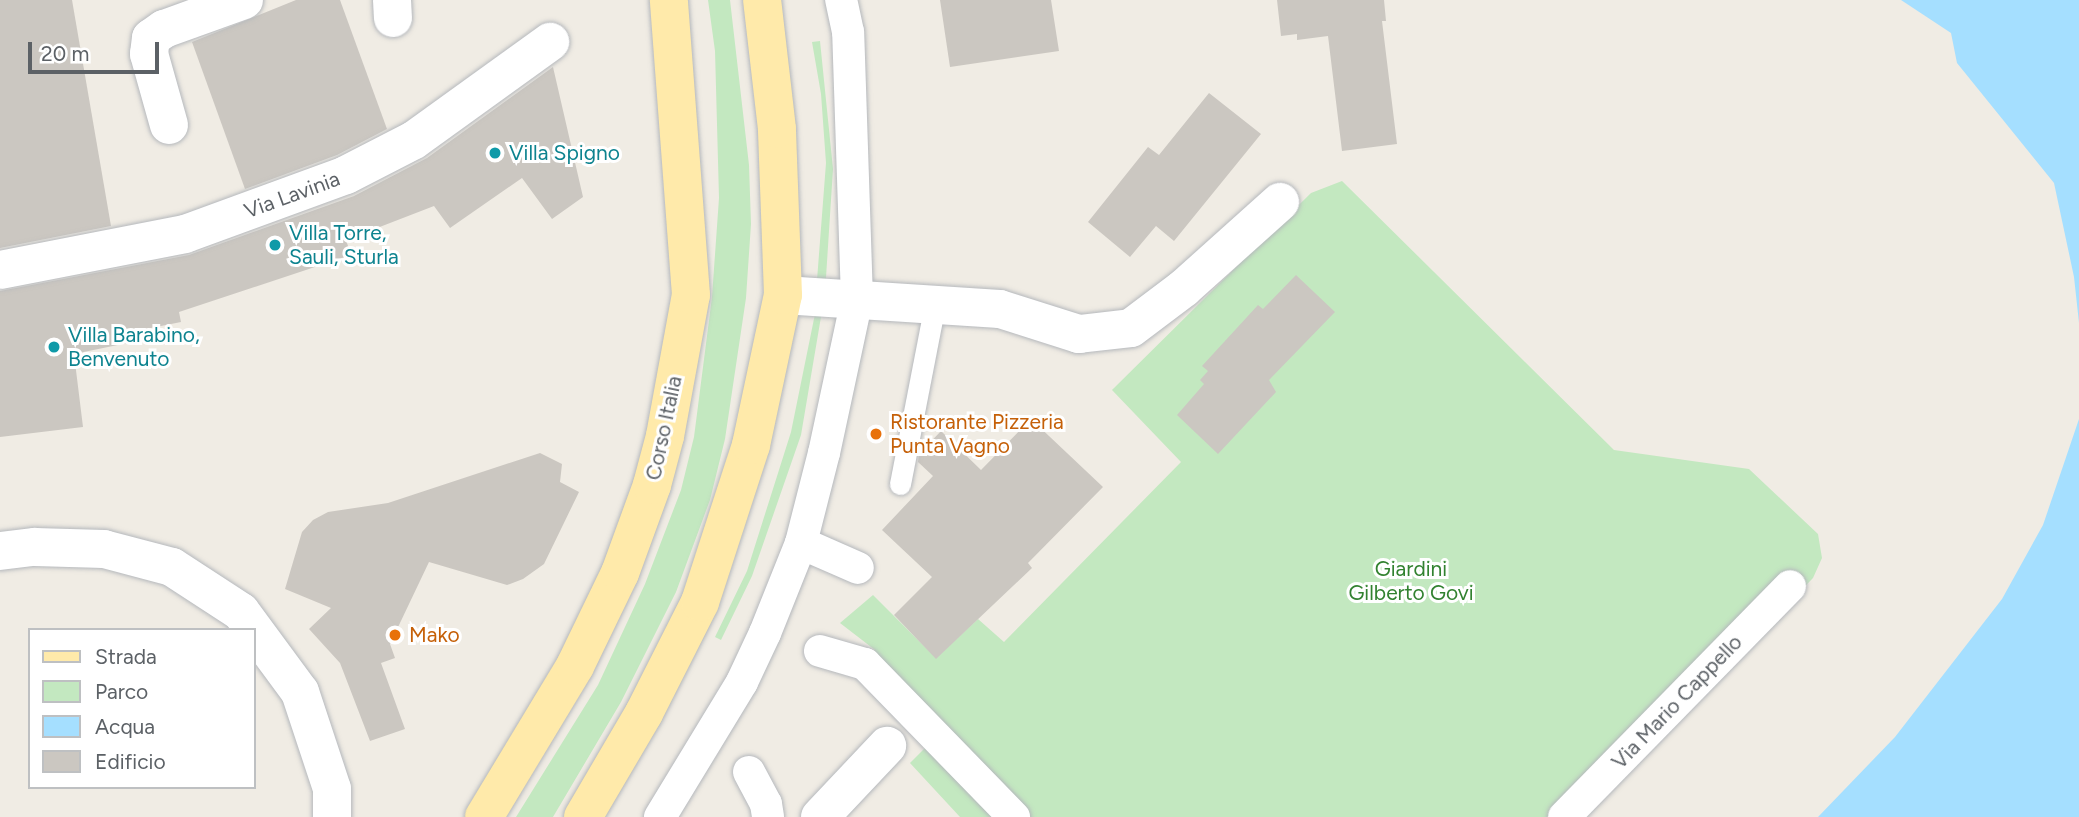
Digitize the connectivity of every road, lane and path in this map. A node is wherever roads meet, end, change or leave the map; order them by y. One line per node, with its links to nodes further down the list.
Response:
1 (244, 0): 6 (street)
2 (669, 0): 24 (main road, Corso Italia)
3 (762, 0): 9 (main road)
4 (841, 0): 10 (street)
5 (550, 42): 8 (street, Via Lavinia)
6 (169, 125)
7 (1280, 202): 11 (street)
8 (0, 270)
9 (783, 295): 10 (street); 25 (main road)
10 (857, 299): 11 (street); 13 (street)
11 (936, 304): 12 (lane)
12 (900, 484)
13 (801, 542): 15 (street); 26 (street)
14 (0, 551): 17 (street)
15 (858, 568)
16 (1790, 586): 29 (street, Via Mario Cappello)
17 (254, 628)
18 (256, 631): 23 (street)
19 (820, 651): 28 (street)
20 (887, 746): 22 (street)
21 (749, 772): 27 (street)
22 (829, 815)
23 (332, 817)
24 (484, 817)
25 (583, 817)
26 (660, 817)
27 (768, 817)
28 (1014, 817)
29 (1563, 817)

